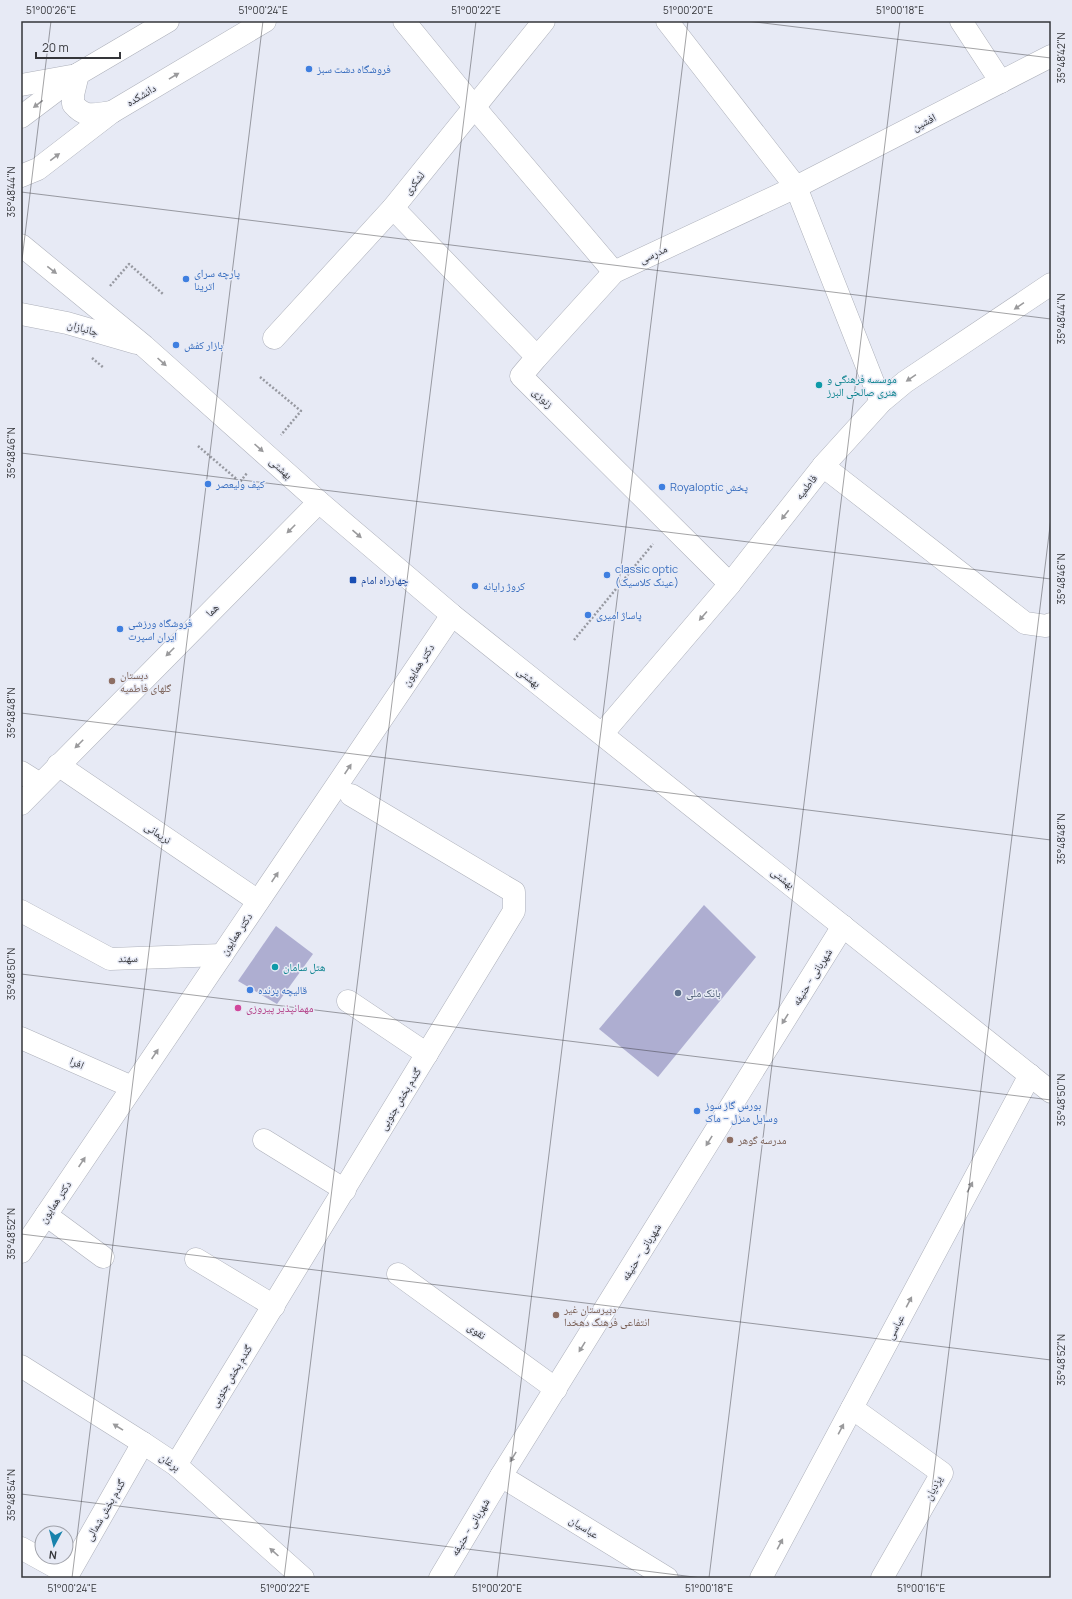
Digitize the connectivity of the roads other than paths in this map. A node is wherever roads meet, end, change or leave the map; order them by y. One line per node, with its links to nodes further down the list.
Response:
1 (168, 21): 8 (street)
2 (265, 21): 12 (street, دانشکده, one-way to 2)
3 (404, 21): 11 (street)
4 (544, 21): 11 (street, لشکری)
5 (667, 21): 15 (street)
6 (961, 21): 9 (street)
7 (1049, 62): 9 (street, افشین)
8 (78, 74): 10 (street); 12 (street); 13 (street, one-way to 13)
9 (1001, 82): 15 (street, افشین)
10 (21, 85)
11 (475, 108): 16 (street, لشکری); 18 (street)
12 (112, 112): 14 (street, دانشکده, one-way to 12)
13 (21, 117)
14 (21, 176)
15 (796, 188): 18 (street, مدرسی); 24 (street)
16 (393, 208): 21 (street, لشکری); 23 (street)
17 (21, 245): 22 (street, بهشتی, one-way to 22)
18 (614, 272): 23 (street, مدرسی)
19 (1051, 284): 24 (street, فاطمیه, one-way to 24)
20 (21, 314): 22 (street, جانبازان)
21 (274, 338)
22 (144, 346): 26 (street, بهشتی, one-way to 26)
23 (538, 357): 27 (street, زنوزی)
24 (881, 402): 25 (street, فاطمیه)
25 (823, 466): 27 (street, فاطمیه, one-way to 27); 29 (street)
26 (318, 502): 28 (street, بهشتی, one-way to 28); 31 (street, هما, one-way to 31)
27 (730, 584): 30 (street, فاطمیه, one-way to 30)
28 (452, 615): 30 (street, بهشتی); 36 (street, دکتر همایون, one-way to 28)
29 (1051, 624)
30 (602, 734): 38 (street, بهشتی)
31 (58, 765): 33 (street, هما); 36 (street, نریمانی)
32 (21, 772): 33 (street)
33 (40, 784): 35 (street, هما)
34 (351, 795): 42 (street, گندم بخش جنوبی)
35 (21, 804)
36 (258, 902): 39 (street, دکتر همایون)
37 (21, 911): 39 (street, سهند)
38 (843, 926): 43 (street, بهشتی); 55 (street, شهربانی - حنیفه, one-way to 55)
39 (222, 955): 44 (street, دکتر همایون, one-way to 39)
40 (348, 1001): 42 (street)
41 (21, 1038): 44 (street, افرا)
42 (428, 1054): 47 (street, گندم بخش جنوبی)
43 (1030, 1075): 45 (street, بهشتی); 56 (street, عباسی, one-way to 43)
44 (132, 1087): 48 (street, دکتر همایون, one-way to 44)
45 (1051, 1092)
46 (264, 1140): 47 (street)
47 (345, 1190): 53 (street, گندم بخش جنوبی)
48 (46, 1215): 49 (street, دکتر همایون); 50 (street)
49 (21, 1252)
50 (103, 1257)
51 (196, 1259): 53 (street)
52 (398, 1274): 55 (street, نقوی)
53 (274, 1306): 58 (street, گندم بخش جنوبی)
54 (21, 1366): 57 (street, برغان, one-way to 54)
55 (556, 1388): 59 (street, شهربانی - حنیفه, one-way to 59)
56 (852, 1408): 65 (street, عباسی, one-way to 56); 66 (street, یزدیان)
57 (143, 1443): 58 (street, برغان); 61 (street, گندم بخش شمالی)
58 (176, 1465): 62 (street, برغان, one-way to 58)
59 (501, 1476): 63 (street, شهربانی - حنیفه); 64 (street, عباسیان)
60 (21, 1548): 61 (street)
61 (67, 1576)
62 (303, 1578)
63 (440, 1578)
64 (667, 1578)
65 (761, 1578)
66 (882, 1578)

